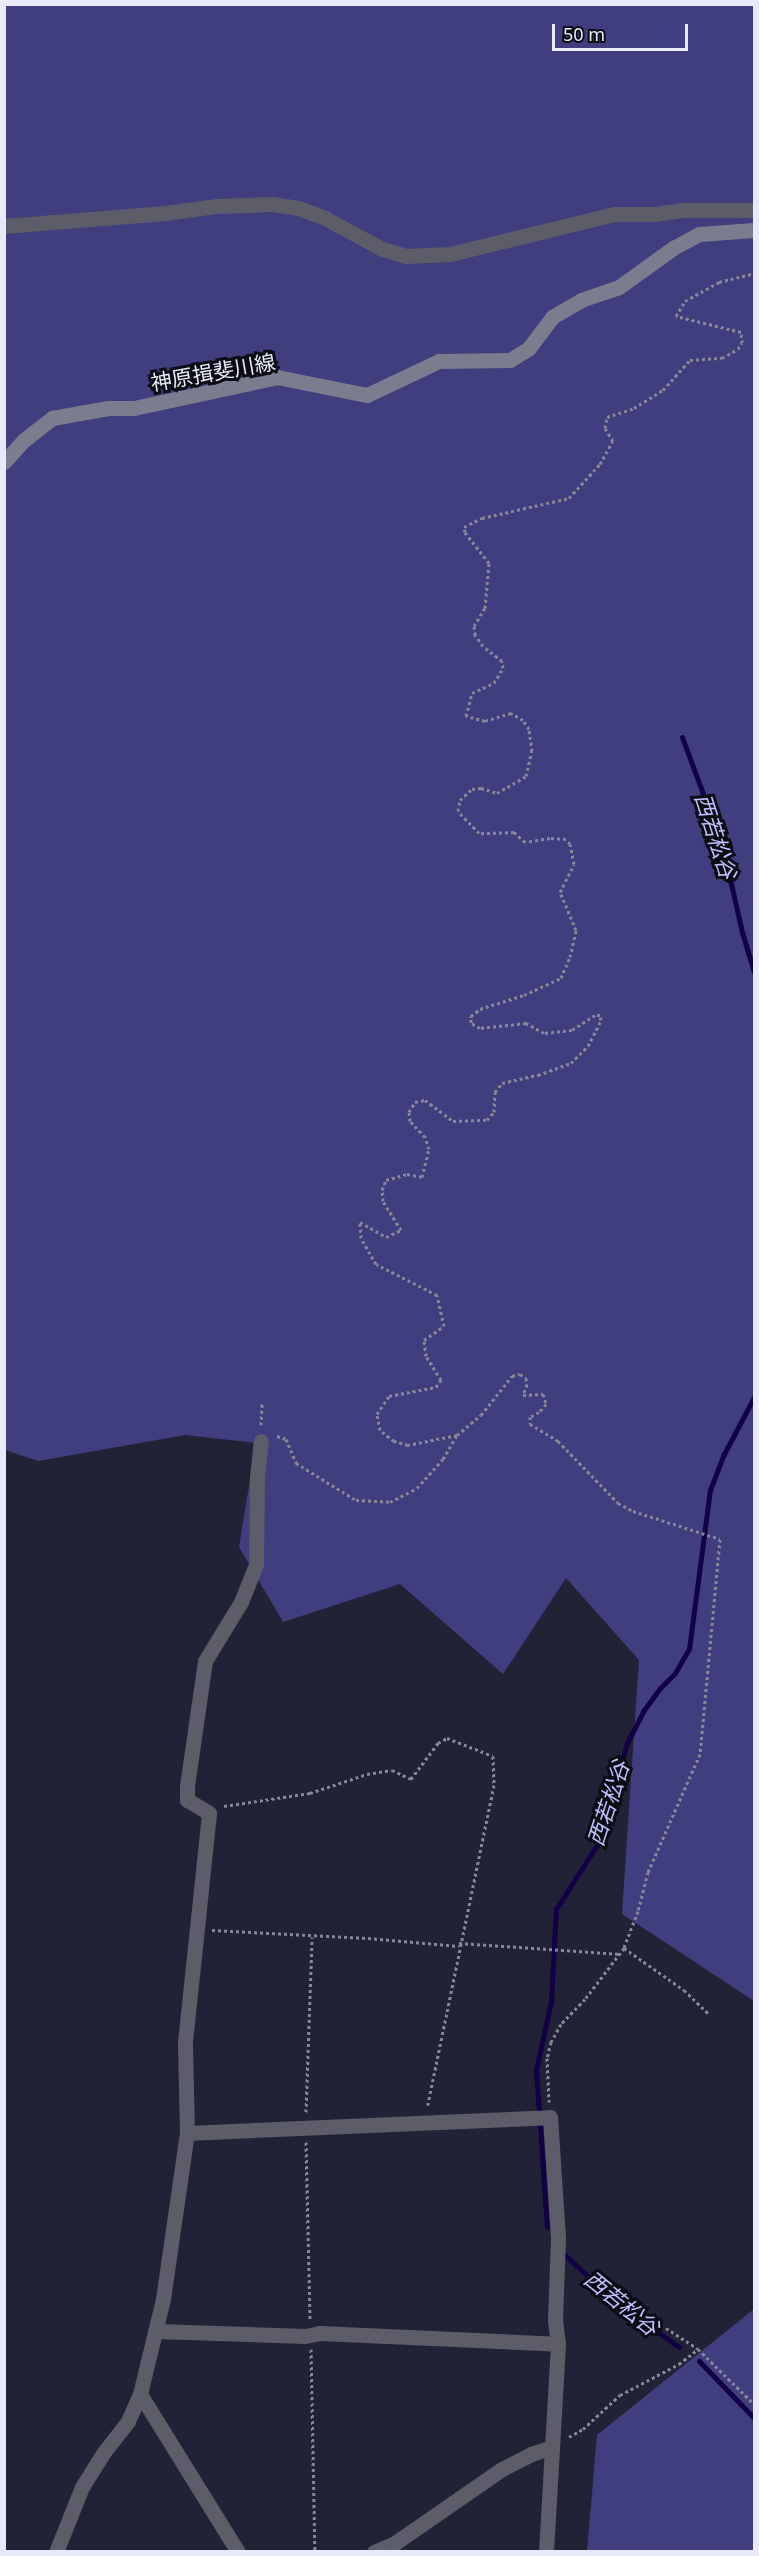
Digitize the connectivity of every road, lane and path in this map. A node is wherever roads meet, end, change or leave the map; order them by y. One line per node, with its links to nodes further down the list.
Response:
1 (754, 210): 2 (street)
2 (4, 226)
3 (754, 230): 5 (main road, 神原揖斐川線)
4 (754, 273): 7 (path)
5 (4, 462)
6 (262, 1403): 8 (path)
7 (457, 1435): 8 (path); 13 (path)
8 (261, 1441): 9 (street)
9 (209, 1813): 10 (street); 12 (path)
10 (198, 1930): 11 (path); 19 (street)
11 (312, 1937): 12 (path); 18 (path)
12 (459, 1944): 14 (path); 17 (path)
13 (624, 1948): 14 (path); 15 (path)
14 (621, 1954): 16 (path)
15 (710, 2015)
16 (550, 2117): 17 (street); 23 (street)
17 (425, 2121): 18 (street)
18 (306, 2127): 19 (street); 22 (path)
19 (187, 2133): 21 (street)
20 (666, 2328): 24 (path)
21 (156, 2331): 22 (street); 25 (street)
22 (311, 2335): 23 (street); 30 (path)
23 (558, 2344): 27 (street)
24 (698, 2349): 26 (path); 27 (path)
25 (140, 2394): 28 (street); 29 (street)
26 (754, 2404)
27 (552, 2447): 31 (street); 32 (street)
28 (56, 2552)
29 (238, 2552)
30 (315, 2552)
31 (374, 2552)
32 (546, 2552)

